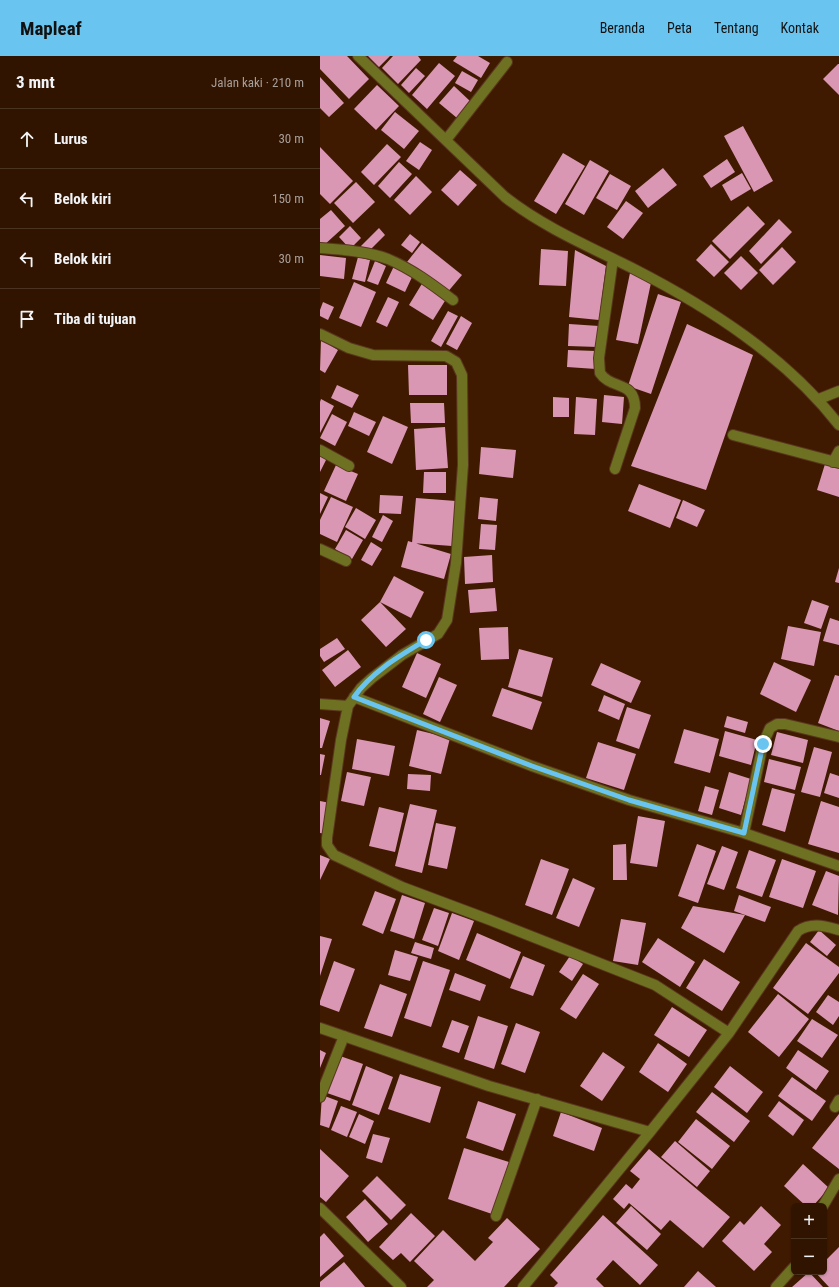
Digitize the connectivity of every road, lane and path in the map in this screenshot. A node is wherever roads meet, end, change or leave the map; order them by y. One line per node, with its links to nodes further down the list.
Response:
1 (358, 56): 3 (street)
2 (507, 62): 3 (street)
3 (446, 140): 5 (street)
4 (320, 248): 6 (street)
5 (613, 259): 9 (street); 16 (street)
6 (453, 300)
7 (320, 334): 19 (street)
8 (839, 391): 9 (street)
9 (819, 399): 10 (street)
10 (839, 425)
11 (733, 435): 14 (street)
12 (320, 450): 15 (street)
13 (839, 452): 14 (street)
14 (836, 463)
15 (349, 466)
16 (615, 469)
17 (320, 549): 18 (street)
18 (346, 561)
19 (354, 697): 21 (street); 23 (street)
20 (320, 704): 21 (street)
21 (348, 706): 27 (street)
22 (839, 737): 23 (street)
23 (744, 833): 24 (street)
24 (839, 866)
25 (839, 930): 27 (street)
26 (320, 1028): 28 (street)
27 (729, 1033): 31 (street)
28 (344, 1036): 29 (street); 30 (street)
29 (320, 1097)
30 (537, 1099): 31 (street); 35 (street)
31 (650, 1132): 38 (street)
32 (839, 1179): 33 (street)
33 (825, 1203)
34 (320, 1208): 37 (street)
35 (496, 1216)
36 (791, 1270): 39 (street)
37 (401, 1287)
38 (523, 1287)
39 (776, 1287)

